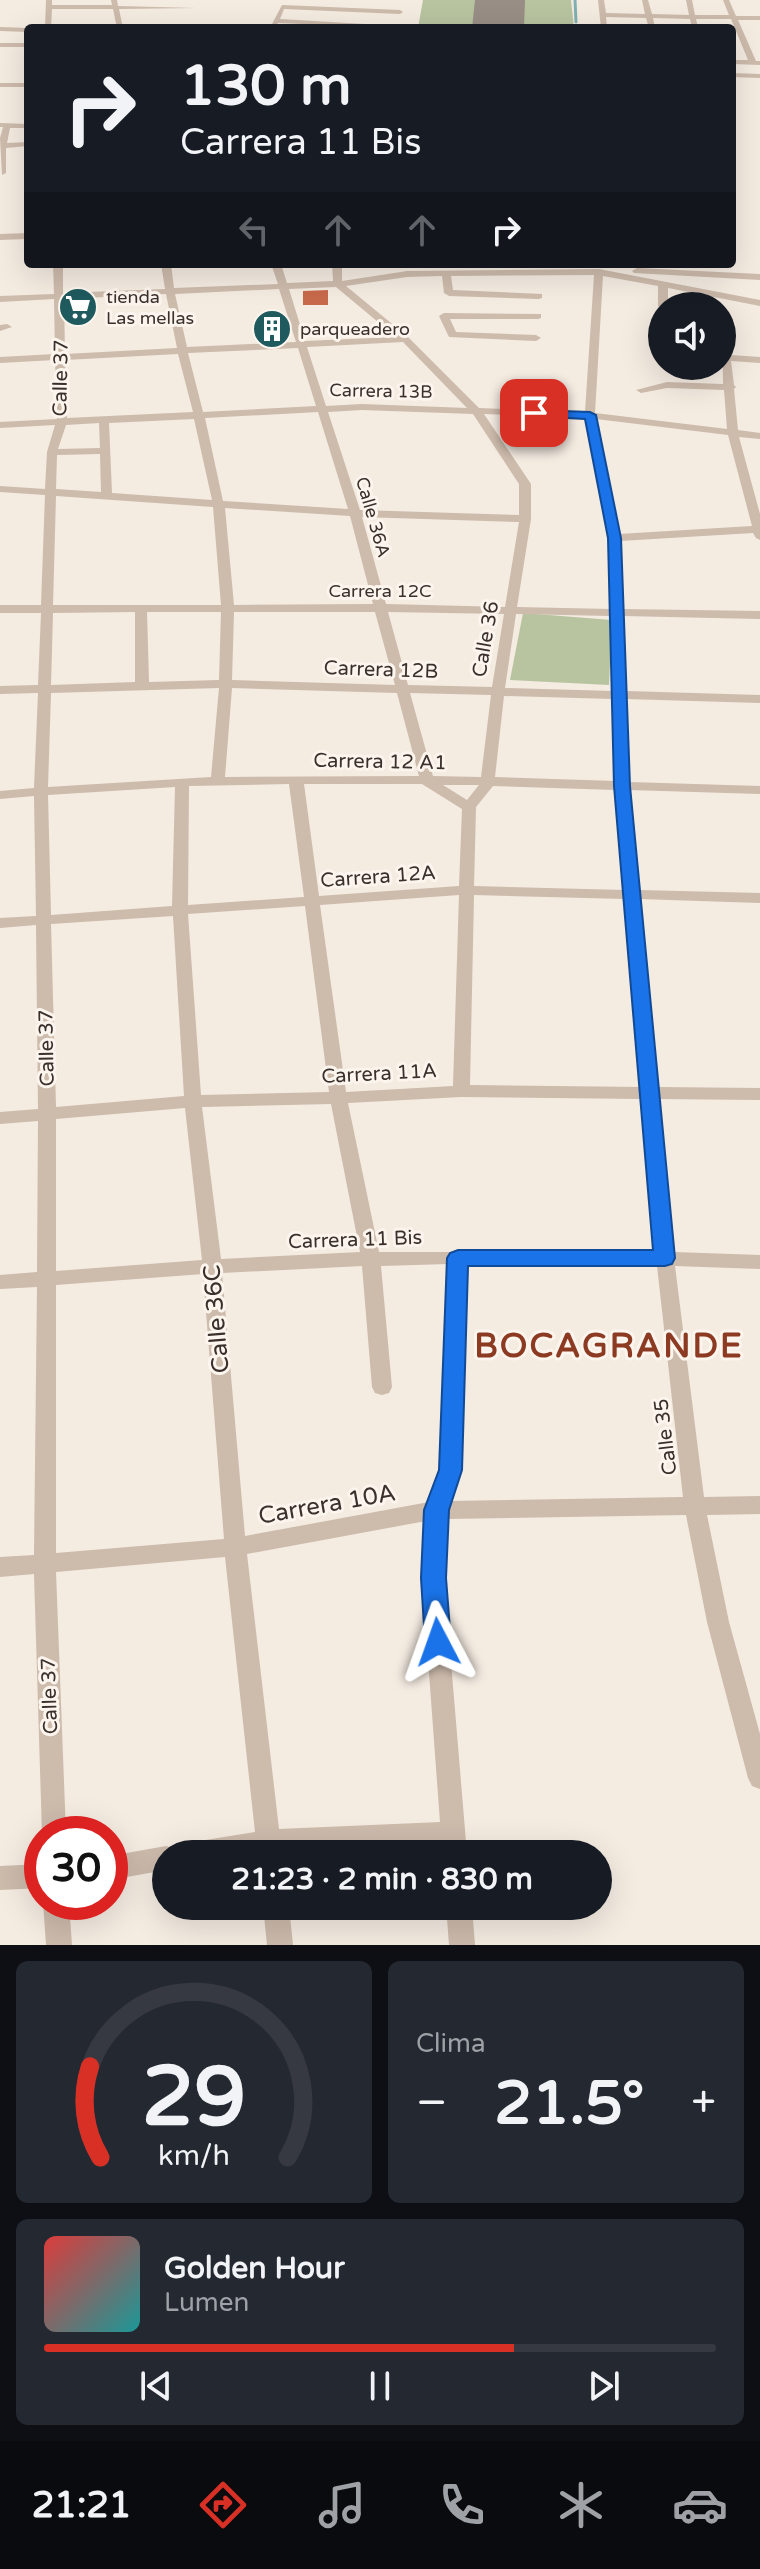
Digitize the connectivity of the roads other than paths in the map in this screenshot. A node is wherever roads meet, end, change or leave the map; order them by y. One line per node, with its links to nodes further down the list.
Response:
1 (402, 0): 9 (street)
2 (601, 0): 10 (street)
3 (645, 0): 11 (street)
4 (689, 0): 12 (street)
5 (726, 0): 13 (street)
6 (48, 3): 7 (street); 15 (street)
7 (114, 3): 8 (street); 16 (street)
8 (193, 8)
9 (400, 12): 17 (street); 18 (street)
10 (604, 15): 11 (street); 19 (street)
11 (648, 16): 12 (street); 20 (street)
12 (693, 17): 13 (street); 21 (street)
13 (734, 17): 14 (street); 27 (street)
14 (760, 18)
15 (48, 24)
16 (120, 24)
17 (274, 24)
18 (397, 24)
19 (604, 24)
20 (651, 24)
21 (694, 24)
22 (0, 29): 23 (street)
23 (24, 30)
24 (0, 45): 25 (street)
25 (24, 45)
26 (736, 62): 27 (street)
27 (756, 63)
28 (736, 75): 29 (street)
29 (760, 76)
30 (0, 85): 31 (street)
31 (24, 85)
32 (4, 125): 33 (street); 35 (street)
33 (24, 126)
34 (24, 144): 35 (street)
35 (1, 146): 36 (street)
36 (2, 173)
37 (24, 236): 38 (street)
38 (0, 237)
39 (58, 268): 54 (street, Calle 37)
40 (167, 268): 52 (street)
41 (277, 268): 49 (street, Calle 36A)
42 (337, 268): 48 (street)
43 (599, 272): 45 (street); 46 (street); 47 (street); 72 (street, Calle 35)
44 (446, 273): 45 (street); 48 (street); 53 (street)
45 (539, 273): 53 (street)
46 (760, 277)
47 (663, 283): 50 (street); 51 (street)
48 (338, 284): 49 (street); 59 (street, Calle 36)
49 (281, 287): 52 (street); 60 (street, Calle 36A)
50 (663, 292)
51 (693, 292)
52 (170, 293): 54 (street); 61 (street)
53 (539, 296): 58 (street)
54 (58, 297): 55 (street); 62 (street, Calle 37)
55 (0, 299)
56 (736, 301): 57 (street)
57 (760, 303)
58 (538, 316): 58 (street)
59 (405, 339): 60 (street); 70 (street, Calle 36)
60 (304, 346): 61 (street); 69 (street, Calle 36A)
61 (181, 351): 62 (street); 71 (street)
62 (62, 356): 63 (street); 74 (street, Calle 37)
63 (0, 360)
64 (760, 360): 65 (street)
65 (736, 361)
66 (730, 380): 67 (street)
67 (731, 387): 68 (street); 76 (street)
68 (641, 390)
69 (320, 407): 70 (street, Carrera 13B); 71 (street, Carrera 13B); 85 (street, Calle 36A)
70 (477, 412): 72 (street, Carrera 13B); 86 (street, Calle 36)
71 (200, 415): 73 (street, Carrera 13B); 84 (street)
72 (590, 415): 76 (street, Carrera 13B); 88 (street, Calle 35)
73 (104, 418): 74 (street, Carrera 13B); 78 (street)
74 (62, 420): 75 (street, Carrera 13B); 79 (street, Calle 37)
75 (0, 425)
76 (733, 433): 77 (street, Carrera 13B); 82 (street)
77 (760, 436)
78 (106, 451): 79 (street); 83 (street)
79 (52, 452): 81 (street, Calle 37)
80 (0, 489): 81 (street)
81 (51, 493): 83 (street); 89 (street, Calle 37)
82 (754, 494): 87 (street)
83 (107, 497): 84 (street)
84 (219, 505): 85 (street); 93 (street)
85 (355, 513): 86 (street); 91 (street, Calle 36A)
86 (525, 519): 94 (street, Calle 36)
87 (759, 531): 88 (street)
88 (614, 538): 95 (street, Calle 35)
89 (49, 608): 90 (street, Carrera 12C); 92 (street, Carrera 12C); 98 (street, Calle 37)
90 (141, 608): 93 (street, Carrera 12C); 99 (street)
91 (379, 608): 93 (street, Carrera 12C); 94 (street, Carrera 12C); 101 (street, Calle 36A)
92 (0, 609)
93 (229, 609): 97 (street)
94 (513, 610): 95 (street, Carrera 12C); 102 (street, Calle 36)
95 (615, 610): 96 (street, Carrera 12C); 103 (street, Calle 35)
96 (760, 615)
97 (227, 684): 99 (street, Carrera 12B); 101 (street, Carrera 12B); 106 (street)
98 (44, 687): 99 (street, Carrera 12B); 100 (street, Carrera 12B); 112 (street, Calle 37)
99 (142, 687)
100 (0, 690)
101 (403, 690): 102 (street, Carrera 12B); 107 (street, Calle 36A)
102 (498, 692): 103 (street, Carrera 12B); 109 (street, Calle 36)
103 (617, 696): 104 (street, Carrera 12B); 110 (street, Calle 35)
104 (760, 699)
105 (296, 780): 106 (street, Carrera 12 A1); 107 (street, Carrera 12 A1); 118 (street)
106 (218, 781): 108 (street, Carrera 12 A1)
107 (427, 781): 109 (street, Carrera 12 A1); 114 (street)
108 (182, 783): 112 (street, Carrera 12 A1); 119 (street, Calle 36C)
109 (487, 784): 110 (street, Carrera 12 A1); 114 (street)
110 (622, 786): 111 (street, Carrera 12 A1); 116 (street, Calle 35)
111 (760, 790)
112 (41, 792): 113 (street, Carrera 12 A1); 120 (street, Calle 37)
113 (0, 795)
114 (469, 807): 115 (street)
115 (468, 890): 116 (street, Carrera 12A); 118 (street, Carrera 12A); 122 (street)
116 (634, 895): 117 (street, Carrera 12A); 123 (street, Calle 35)
117 (760, 898)
118 (312, 901): 119 (street, Carrera 12A); 125 (street)
119 (180, 908): 120 (street, Carrera 12A); 126 (street, Calle 36C)
120 (44, 919): 121 (street, Carrera 12A); 127 (street, Calle 37)
121 (0, 923)
122 (461, 1091): 123 (street, Carrera 11A); 125 (street, Carrera 11A)
123 (649, 1092): 124 (street, Carrera 11A); 130 (street, Calle 35)
124 (760, 1094)
125 (338, 1098): 126 (street, Carrera 11A); 131 (street)
126 (193, 1101): 127 (street, Carrera 11A); 133 (street, Calle 36C)
127 (47, 1114): 128 (street, Carrera 11A); 134 (street, Calle 37)
128 (0, 1118)
129 (458, 1258): 130 (street, Carrera 11 Bis); 131 (street, Carrera 11 Bis); 139 (street)
130 (665, 1258): 132 (street, Carrera 11 Bis); 138 (street, Calle 35)
131 (371, 1259): 133 (street, Carrera 11 Bis); 136 (street)
132 (760, 1262)
133 (212, 1266): 134 (street, Carrera 11 Bis); 140 (street, Calle 36C)
134 (45, 1279): 135 (street, Carrera 11 Bis); 141 (street, Calle 37)
135 (0, 1282)
136 (382, 1387)
137 (760, 1505): 138 (street, Carrera 10A)
138 (695, 1507): 139 (street, Carrera 10A); 143 (street, Calle 35)
139 (437, 1510): 140 (street, Carrera 10A); 146 (street)
140 (235, 1547): 141 (street, Carrera 10A); 145 (street, Calle 36C)
141 (45, 1565): 142 (street, Carrera 10A); 144 (street, Calle 37)
142 (0, 1567)
143 (760, 1778)
144 (53, 1816)
145 (268, 1840)
146 (454, 1840)
147 (152, 1860): 148 (street)
148 (128, 1865)
149 (24, 1877): 150 (street)
150 (0, 1878)
151 (57, 1920): 154 (street)
152 (277, 1920): 155 (street)
153 (460, 1920): 156 (street)
154 (59, 1945)
155 (280, 1945)
156 (462, 1945)

